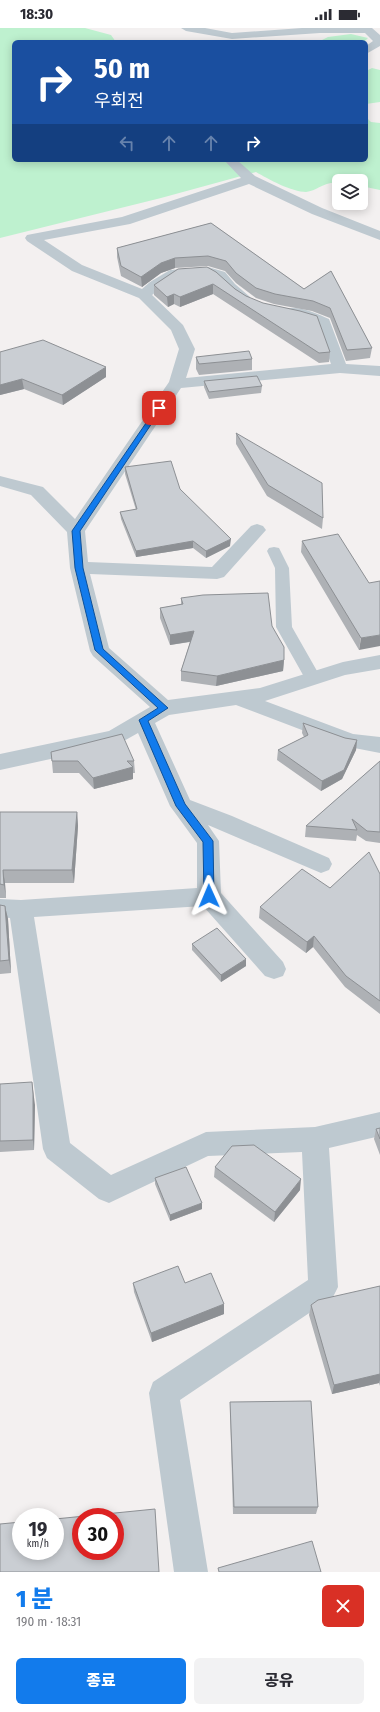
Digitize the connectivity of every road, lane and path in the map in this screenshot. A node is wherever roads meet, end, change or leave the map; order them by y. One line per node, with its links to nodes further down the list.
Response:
1 (186, 28): 2 (street)
2 (368, 50)
3 (232, 162): 4 (street)
4 (250, 179): 5 (street); 6 (street)
5 (380, 236)
6 (144, 295): 7 (street); 9 (street)
7 (340, 368): 8 (street); 9 (street)
8 (380, 371)
9 (176, 384): 12 (street)
10 (0, 481): 12 (street)
11 (257, 530): 14 (street)
12 (76, 531): 14 (street)
13 (274, 550): 16 (lane)
14 (79, 568): 18 (street)
15 (380, 662): 16 (street)
16 (314, 678): 17 (street)
17 (240, 698): 18 (street); 20 (street)
18 (164, 708): 19 (street)
19 (143, 720): 21 (street); 22 (street)
20 (380, 745)
21 (0, 762)
22 (181, 806): 23 (street); 24 (street)
23 (322, 864)
24 (209, 896): 25 (street); 26 (street)
25 (10, 908): 28 (street)
26 (274, 969)
27 (380, 1124): 28 (street)
28 (314, 1139): 29 (street)
29 (191, 1572)

